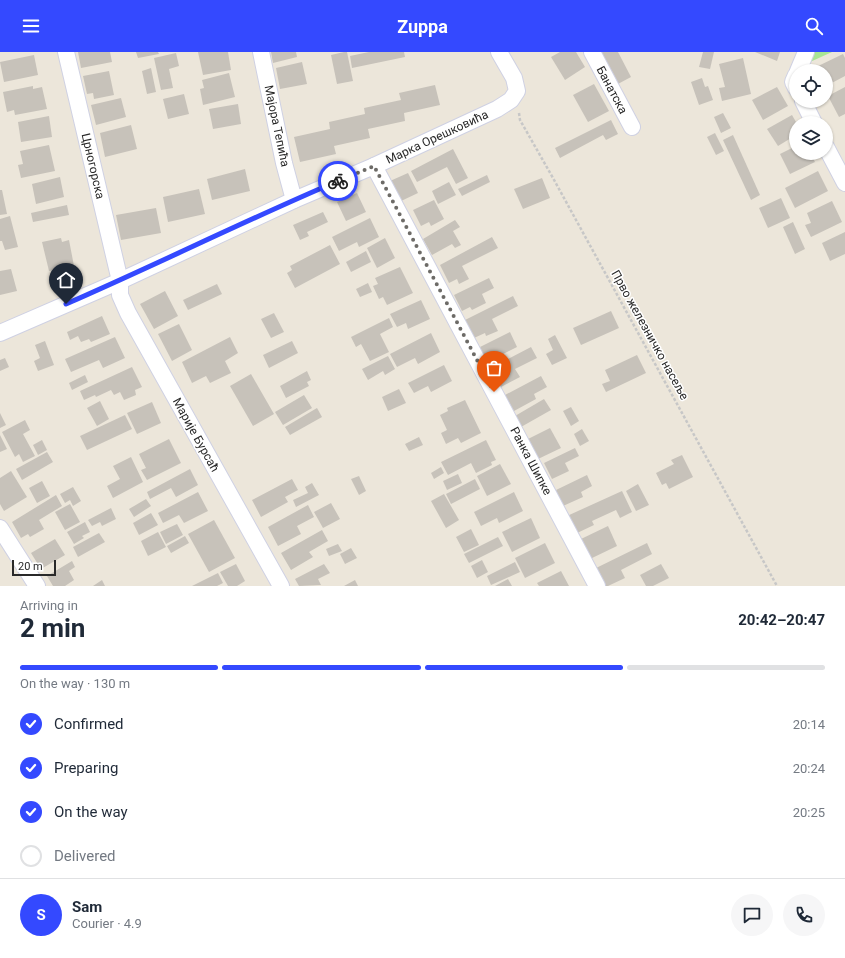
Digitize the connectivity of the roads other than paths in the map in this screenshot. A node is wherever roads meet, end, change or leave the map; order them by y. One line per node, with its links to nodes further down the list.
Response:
1 (66, 52): 12 (street, Црногорска)
2 (261, 52): 11 (street, Мајора Тепића)
3 (499, 52): 9 (street, Марка Орешковића)
4 (592, 52): 7 (street, Банатска)
5 (806, 52): 6 (street)
6 (801, 64)
7 (632, 127)
8 (833, 160): 10 (street)
9 (374, 166): 11 (street, Марка Орешковића); 17 (street, Ранка Шипке)
10 (845, 183)
11 (294, 200): 12 (street, Марка Орешковића)
12 (120, 280): 13 (street, Марка Орешковића); 16 (street, Марије Бурсаћ)
13 (0, 333)
14 (2, 534): 15 (street)
15 (37, 586)
16 (281, 586)
17 (597, 586)

